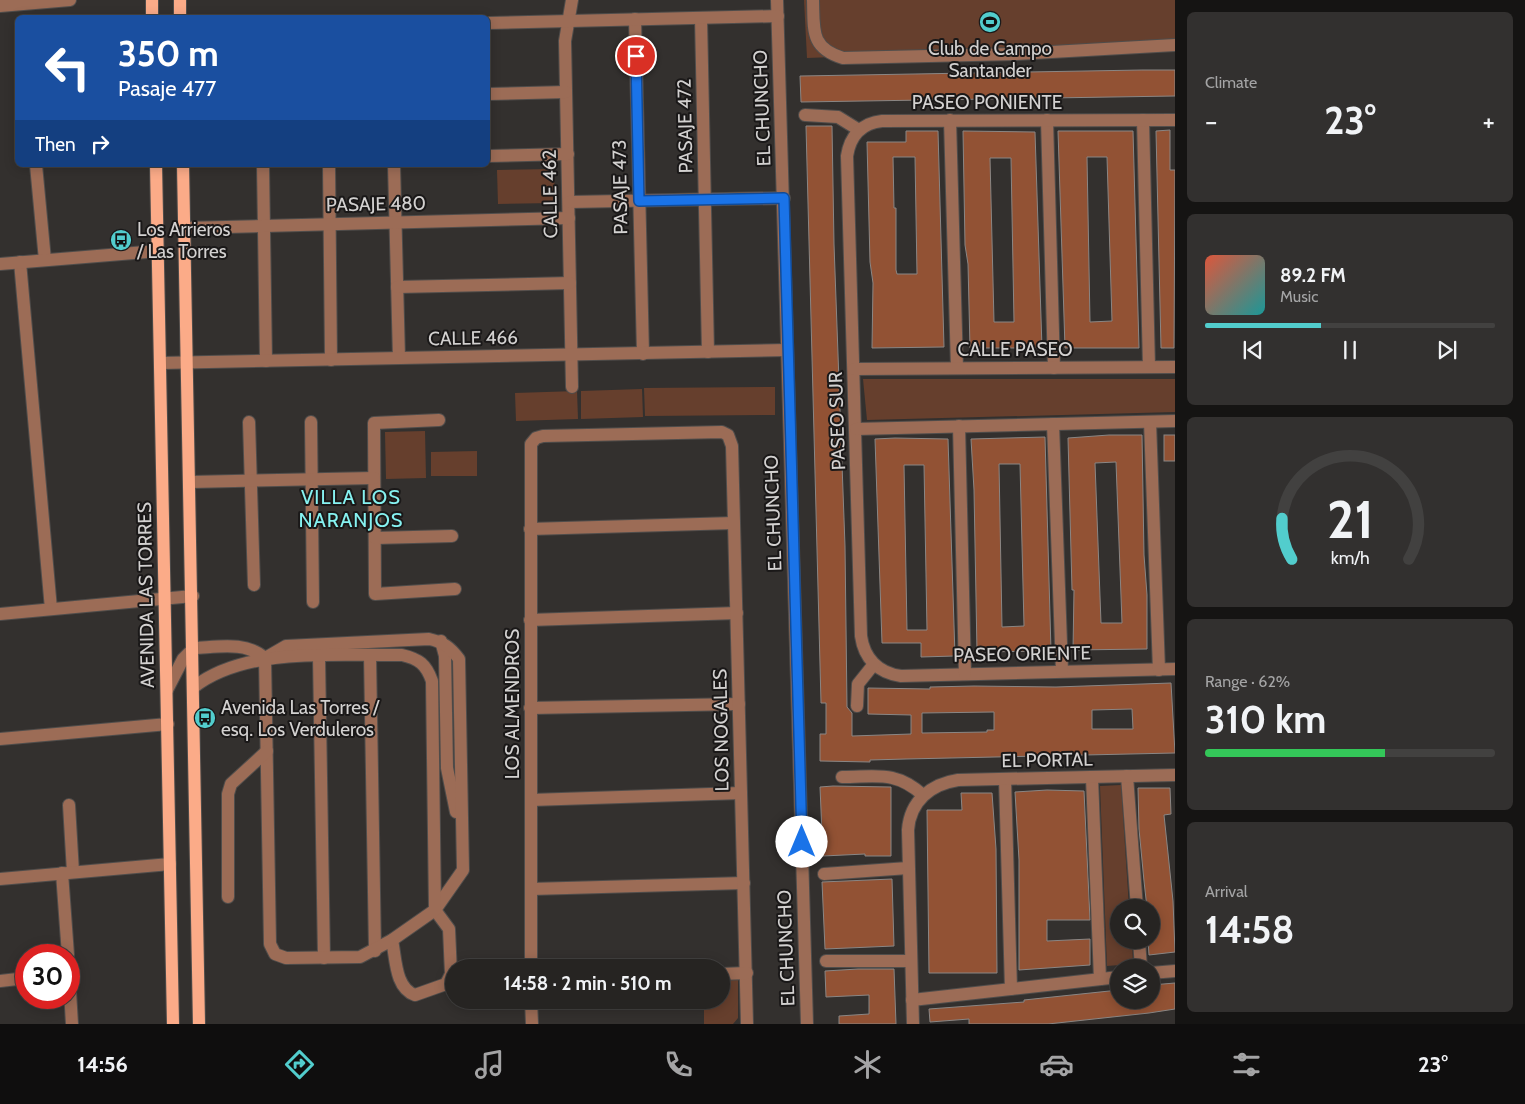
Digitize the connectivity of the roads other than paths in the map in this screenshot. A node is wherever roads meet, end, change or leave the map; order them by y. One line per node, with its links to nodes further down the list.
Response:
1 (70, 0): 8 (street)
2 (152, 0): 9 (main road)
3 (180, 0): 10 (main road)
4 (572, 0): 14 (street, CALLE 462)
5 (777, 0): 11 (street, EL CHUNCHO)
6 (813, 0): 16 (street)
7 (0, 6): 8 (street)
8 (21, 11)
9 (152, 15)
10 (180, 15)
11 (778, 16): 12 (street); 33 (street, EL CHUNCHO)
12 (701, 18): 13 (street); 34 (street, PASAJE 472)
13 (635, 19): 14 (street); 35 (street, PASAJE 473)
14 (568, 21): 15 (street); 17 (street, CALLE 462)
15 (490, 23)
16 (1175, 45)
17 (566, 92): 18 (street); 25 (street, CALLE 462)
18 (490, 94)
19 (805, 115): 24 (street)
20 (950, 120): 21 (street, PASEO PONIENTE); 24 (street, PASEO PONIENTE); 59 (street)
21 (1047, 120): 22 (street, PASEO PONIENTE); 60 (street)
22 (1143, 120): 23 (street, PASEO PONIENTE); 57 (street)
23 (1175, 120)
24 (859, 130): 61 (street, PASEO SUR)
25 (568, 154): 26 (street); 36 (street, CALLE 462)
26 (490, 156)
27 (36, 167): 43 (street)
28 (156, 167): 42 (main road, AVENIDA LAS TORRES)
29 (184, 167): 41 (main road)
30 (263, 167): 40 (street)
31 (329, 167): 39 (street)
32 (394, 167): 38 (street)
33 (784, 198): 34 (street); 48 (street, EL CHUNCHO)
34 (705, 200): 35 (street); 49 (street, PASAJE 472)
35 (639, 201): 36 (street); 50 (street, PASAJE 473)
36 (569, 202): 37 (street, CALLE 462)
37 (569, 218): 38 (street, PASAJE 480); 46 (street, CALLE 462)
38 (396, 222): 39 (street, PASAJE 480); 47 (street)
39 (330, 224): 40 (street, PASAJE 480); 53 (street)
40 (264, 226): 41 (street, PASAJE 480); 54 (street)
41 (185, 228): 56 (main road)
42 (158, 251): 43 (street); 55 (main road, AVENIDA LAS TORRES)
43 (45, 260): 44 (street)
44 (20, 262): 45 (street); 85 (street)
45 (0, 264)
46 (570, 283): 47 (street); 51 (street, CALLE 462)
47 (397, 287): 52 (street)
48 (787, 350): 49 (street, CALLE 466); 153 (street, EL CHUNCHO)
49 (708, 352): 50 (street, CALLE 466)
50 (642, 354): 51 (street, CALLE 466)
51 (572, 355): 52 (street, CALLE 466); 62 (street, CALLE 462)
52 (399, 358): 53 (street, CALLE 466)
53 (332, 360): 54 (street, CALLE 466)
54 (266, 361): 56 (street, CALLE 466)
55 (160, 363): 56 (street, CALLE 466); 83 (main road, AVENIDA LAS TORRES)
56 (188, 363): 75 (main road)
57 (1148, 367): 58 (street, CALLE PASEO); 60 (street, CALLE PASEO)
58 (1175, 367)
59 (957, 368): 60 (street, CALLE PASEO); 61 (street, CALLE PASEO)
60 (1054, 368)
61 (854, 369): 70 (street, PASEO SUR)
62 (572, 387)
63 (439, 420): 72 (street)
64 (1175, 421): 67 (street)
65 (249, 422): 74 (street)
66 (311, 422): 73 (street)
67 (1150, 422): 68 (street); 96 (street)
68 (1053, 424): 69 (street); 97 (street)
69 (959, 426): 70 (street); 98 (street)
70 (856, 429): 94 (street, PASEO SUR)
71 (533, 441): 76 (street, LOS NOGALES); 77 (street, LOS ALMENDROS)
72 (374, 478): 73 (street); 79 (street)
73 (312, 480): 74 (street); 84 (street)
74 (252, 481): 75 (street); 80 (street)
75 (190, 482): 82 (main road)
76 (734, 523): 77 (street); 87 (street, LOS NOGALES)
77 (530, 529): 88 (street, LOS ALMENDROS)
78 (452, 536): 79 (street)
79 (375, 538): 81 (street)
80 (254, 585)
81 (455, 589)
82 (193, 596): 83 (street); 90 (main road)
83 (166, 599): 85 (street); 100 (main road, AVENIDA LAS TORRES)
84 (313, 602)
85 (51, 609): 86 (street)
86 (0, 614)
87 (736, 614): 88 (street); 101 (street, LOS NOGALES)
88 (530, 620): 103 (street, LOS ALMENDROS)
89 (442, 641): 93 (street); 107 (street); 118 (street)
90 (194, 648): 93 (street); 99 (main road); 100 (street)
91 (370, 656): 92 (street); 117 (street); 131 (street)
92 (319, 657): 93 (street); 132 (street)
93 (265, 658): 99 (street); 106 (street)
94 (874, 664): 98 (street, PASEO ORIENTE); 102 (street)
95 (1175, 669): 96 (street, PASEO ORIENTE)
96 (1159, 670): 97 (street, PASEO ORIENTE)
97 (1062, 672): 98 (street, PASEO ORIENTE)
98 (965, 674)
99 (194, 687): 150 (main road)
100 (167, 690): 104 (main road, AVENIDA LAS TORRES)
101 (739, 704): 103 (street); 113 (street, LOS NOGALES)
102 (857, 706)
103 (530, 708): 115 (street, LOS ALMENDROS)
104 (168, 724): 105 (street); 119 (main road, AVENIDA LAS TORRES)
105 (0, 738)
106 (267, 751): 126 (street); 132 (street)
107 (447, 768): 117 (street); 118 (street)
108 (1175, 775): 109 (street, EL PORTAL)
109 (1128, 776): 111 (street, EL PORTAL); 127 (street)
110 (842, 777): 114 (street)
111 (1092, 778): 112 (street, EL PORTAL); 142 (street)
112 (1005, 779): 114 (street, EL PORTAL); 144 (street)
113 (741, 794): 115 (street); 124 (street, LOS NOGALES)
114 (923, 795): 120 (street)
115 (531, 800): 125 (street, LOS ALMENDROS)
116 (68, 804): 121 (street)
117 (434, 810): 128 (street)
118 (462, 843): 128 (street)
119 (170, 864): 121 (street); 149 (main road, AVENIDA LAS TORRES)
120 (908, 868): 122 (street); 134 (street)
121 (68, 873): 123 (street); 130 (street)
122 (824, 874)
123 (0, 879)
124 (744, 883): 125 (street); 138 (street, LOS NOGALES)
125 (531, 890): 133 (street, LOS ALMENDROS)
126 (228, 897)
127 (1136, 899)
128 (435, 910): 129 (street); 129 (street)
129 (392, 940): 131 (street)
130 (68, 944)
131 (376, 951): 132 (street)
132 (324, 958)
133 (531, 959)
134 (911, 961): 135 (street); 145 (street)
135 (826, 962)
136 (1175, 971): 137 (street)
137 (1160, 972)
138 (747, 973): 139 (street); 152 (street, LOS NOGALES)
139 (730, 974)
140 (1110, 978): 142 (street)
141 (15, 979): 143 (street)
142 (1100, 979): 144 (street)
143 (0, 981)
144 (1011, 989): 145 (street)
145 (912, 1000): 154 (street)
146 (71, 1009): 148 (street)
147 (532, 1009): 151 (street)
148 (72, 1024)
149 (173, 1024)
150 (200, 1024)
151 (532, 1024)
152 (747, 1024)
153 (807, 1024)
154 (913, 1024)

